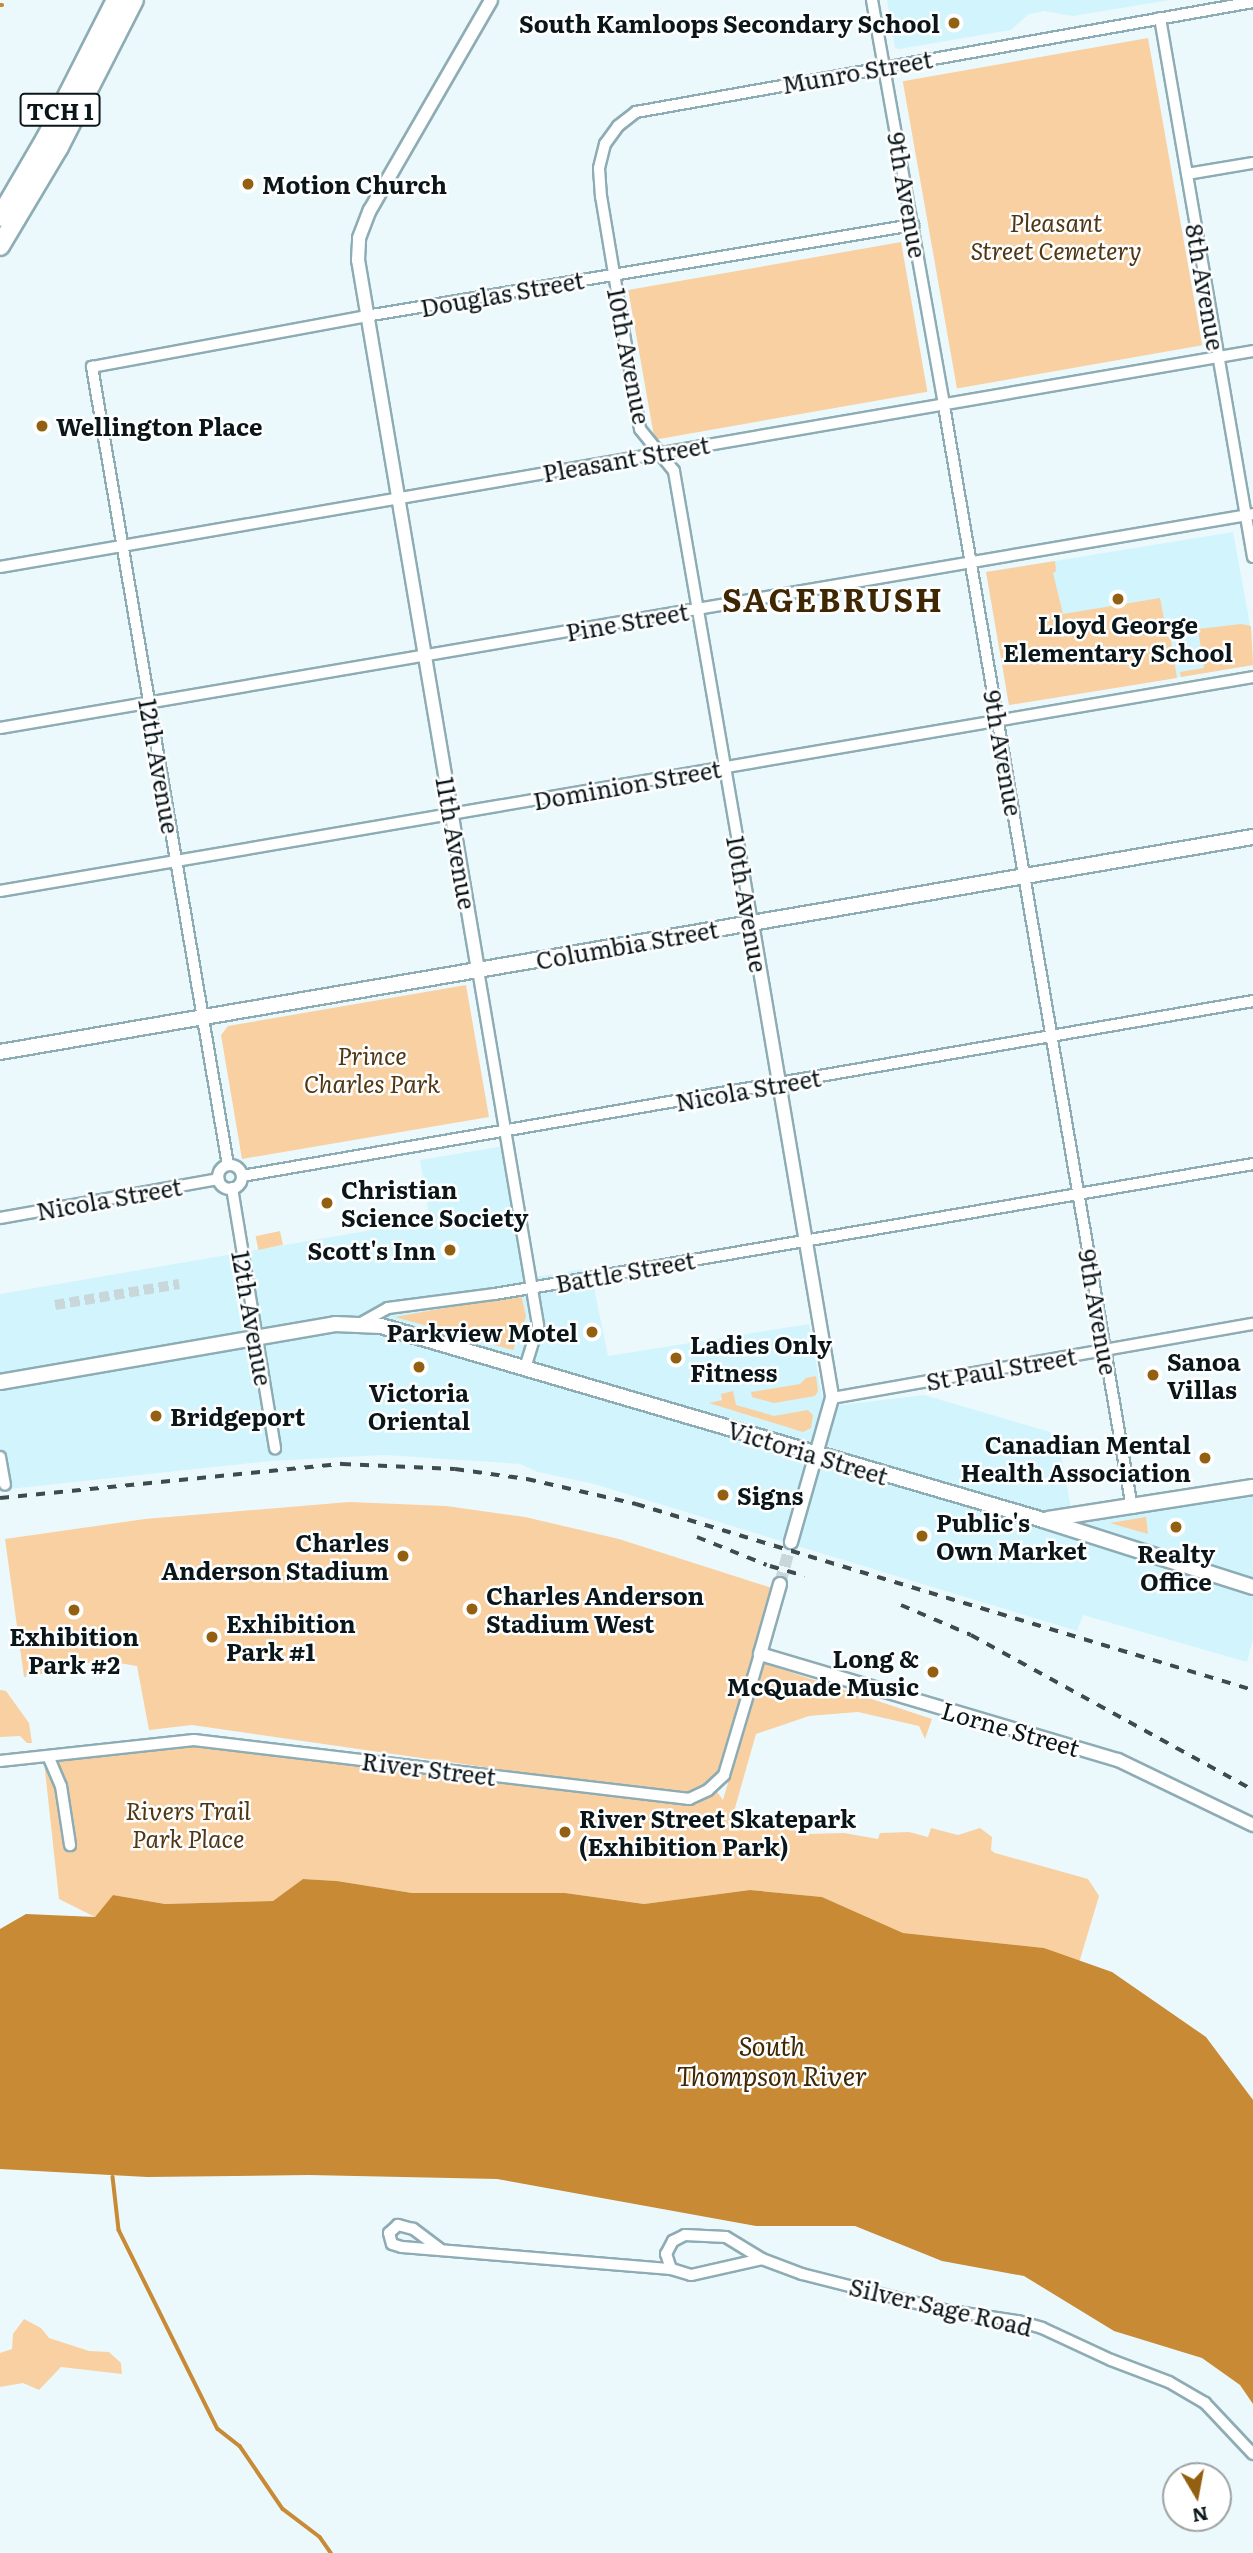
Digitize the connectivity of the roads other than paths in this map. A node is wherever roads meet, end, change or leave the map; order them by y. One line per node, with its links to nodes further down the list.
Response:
1 (116, 0): 10 (highway, TCH 1)
2 (134, 0): 12 (highway, TCH 1)
3 (491, 0): 14 (street, 11th Avenue)
4 (872, 0): 7 (street, 9th Avenue)
5 (1253, 2): 6 (street, Munro Street)
6 (1160, 18): 7 (street, Munro Street); 9 (street, 8th Avenue)
7 (885, 66): 11 (street, 9th Avenue); 13 (street, Munro Street)
8 (1253, 163): 9 (street)
9 (1187, 174): 16 (street, 8th Avenue)
10 (0, 217)
11 (912, 225): 13 (street, Douglas Street); 18 (street, 9th Avenue)
12 (0, 246)
13 (614, 274): 14 (street, Douglas Street); 19 (street, 10th Avenue)
14 (366, 316): 17 (street, Douglas Street); 20 (street, 11th Avenue)
15 (1253, 351): 16 (street, Pleasant Street)
16 (1218, 357): 18 (street, Pleasant Street); 21 (street, 8th Avenue)
17 (92, 367): 22 (street, 12th Avenue)
18 (944, 406): 19 (street, Pleasant Street); 24 (street, 9th Avenue)
19 (657, 452): 20 (street, Pleasant Street); 26 (street, 10th Avenue)
20 (397, 497): 22 (street, Pleasant Street); 27 (street, 11th Avenue)
21 (1250, 515): 23 (street, 8th Avenue); 24 (street, Pine Street)
22 (122, 545): 25 (street, Pleasant Street); 29 (street, 12th Avenue)
23 (1253, 557)
24 (971, 563): 26 (street, Pine Street); 30 (street, 9th Avenue)
25 (0, 567)
26 (698, 609): 27 (street, Pine Street); 32 (street, 10th Avenue)
27 (425, 656): 29 (street, Pine Street); 33 (street, 11th Avenue)
28 (1253, 677): 30 (street, Dominion Street)
29 (149, 703): 31 (street, Pine Street); 35 (street, 12th Avenue)
30 (999, 720): 32 (street, Dominion Street); 36 (street, 9th Avenue)
31 (0, 728)
32 (725, 767): 33 (street, Dominion Street); 38 (street, 10th Avenue)
33 (453, 815): 35 (street, Dominion Street); 39 (street, 11th Avenue)
34 (1253, 837): 36 (main road, Columbia Street)
35 (176, 861): 37 (street, Dominion Street); 41 (street, 12th Avenue)
36 (1025, 876): 38 (main road, Columbia Street); 42 (street, 9th Avenue)
37 (0, 891)
38 (752, 923): 39 (main road, Columbia Street); 44 (street, 10th Avenue)
39 (478, 970): 41 (main road, Columbia Street); 45 (street, 11th Avenue)
40 (1253, 1001): 42 (street, Nicola Street)
41 (203, 1017): 43 (main road, Columbia Street); 47 (street, 12th Avenue)
42 (1052, 1036): 44 (street, Nicola Street); 51 (street, 9th Avenue)
43 (0, 1052)
44 (780, 1083): 45 (street, Nicola Street); 53 (street, 10th Avenue)
45 (506, 1131): 48 (street, Nicola Street); 54 (street, 11th Avenue)
46 (1253, 1164): 51 (street, Battle Street)
47 (228, 1165): 48 (street); 49 (street)
48 (242, 1175): 50 (street)
49 (219, 1179): 50 (street); 52 (street, Nicola Street)
50 (232, 1188): 57 (street, 12th Avenue)
51 (1079, 1193): 53 (street, Battle Street); 58 (street, 9th Avenue)
52 (0, 1218)
53 (806, 1240): 54 (street, Battle Street); 61 (street, 10th Avenue)
54 (530, 1287): 55 (street, Battle Street); 59 (street, 11th Avenue)
55 (361, 1323): 57 (main road, Battle Street); 59 (main road, Victoria Street)
56 (1253, 1324): 58 (street, St Paul Street)
57 (257, 1338): 60 (main road, Battle Street); 62 (street, 12th Avenue)
58 (1106, 1349): 61 (street, St Paul Street); 67 (street, 9th Avenue)
59 (525, 1367): 63 (main road, Victoria Street)
60 (0, 1382)
61 (832, 1398): 63 (street, 10th Avenue)
62 (275, 1448)
63 (817, 1456): 68 (main road, Victoria Street); 69 (street, 10th Avenue)
64 (0, 1457): 65 (street)
65 (5, 1485)
66 (1253, 1487): 67 (main road)
67 (1132, 1508): 68 (main road)
68 (1043, 1520): 71 (main road, Victoria Street)
69 (792, 1542)
70 (780, 1584): 72 (street)
71 (1253, 1587)
72 (760, 1654): 73 (street, River Street); 75 (street, Lorne Street)
73 (49, 1758): 74 (street, River Street); 76 (street)
74 (0, 1761)
75 (1253, 1825)
76 (70, 1845)
77 (440, 2249): 77 (street); 79 (street)
78 (762, 2259): 79 (street); 79 (street, Silver Sage Road); 80 (street, Silver Sage Road)
79 (671, 2269)
80 (1253, 2454)

